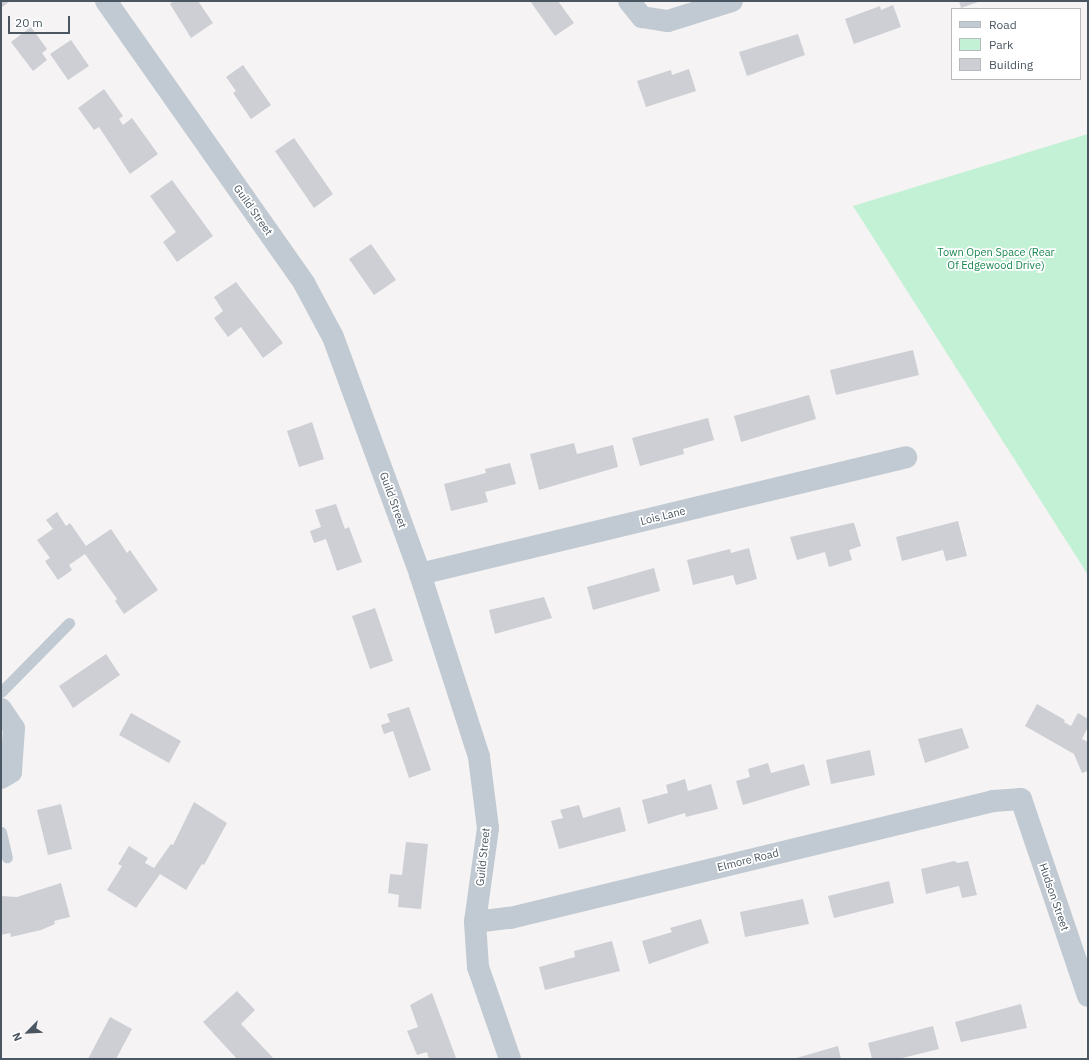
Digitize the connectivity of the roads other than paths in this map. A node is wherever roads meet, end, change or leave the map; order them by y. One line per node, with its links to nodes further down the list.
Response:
1 (106, 1): 5 (street, Guild Street)
2 (629, 1): 3 (street)
3 (732, 1)
4 (906, 457): 5 (street, Lois Lane)
5 (420, 574): 13 (street, Guild Street)
6 (69, 623): 7 (lane)
7 (1, 692)
8 (1, 709): 9 (street)
9 (1, 778)
10 (1021, 799): 13 (street, Elmore Road); 14 (street, Hudson Street)
11 (1, 832): 12 (lane)
12 (7, 857)
13 (476, 922): 15 (street, Guild Street)
14 (1088, 996)
15 (510, 1059)

